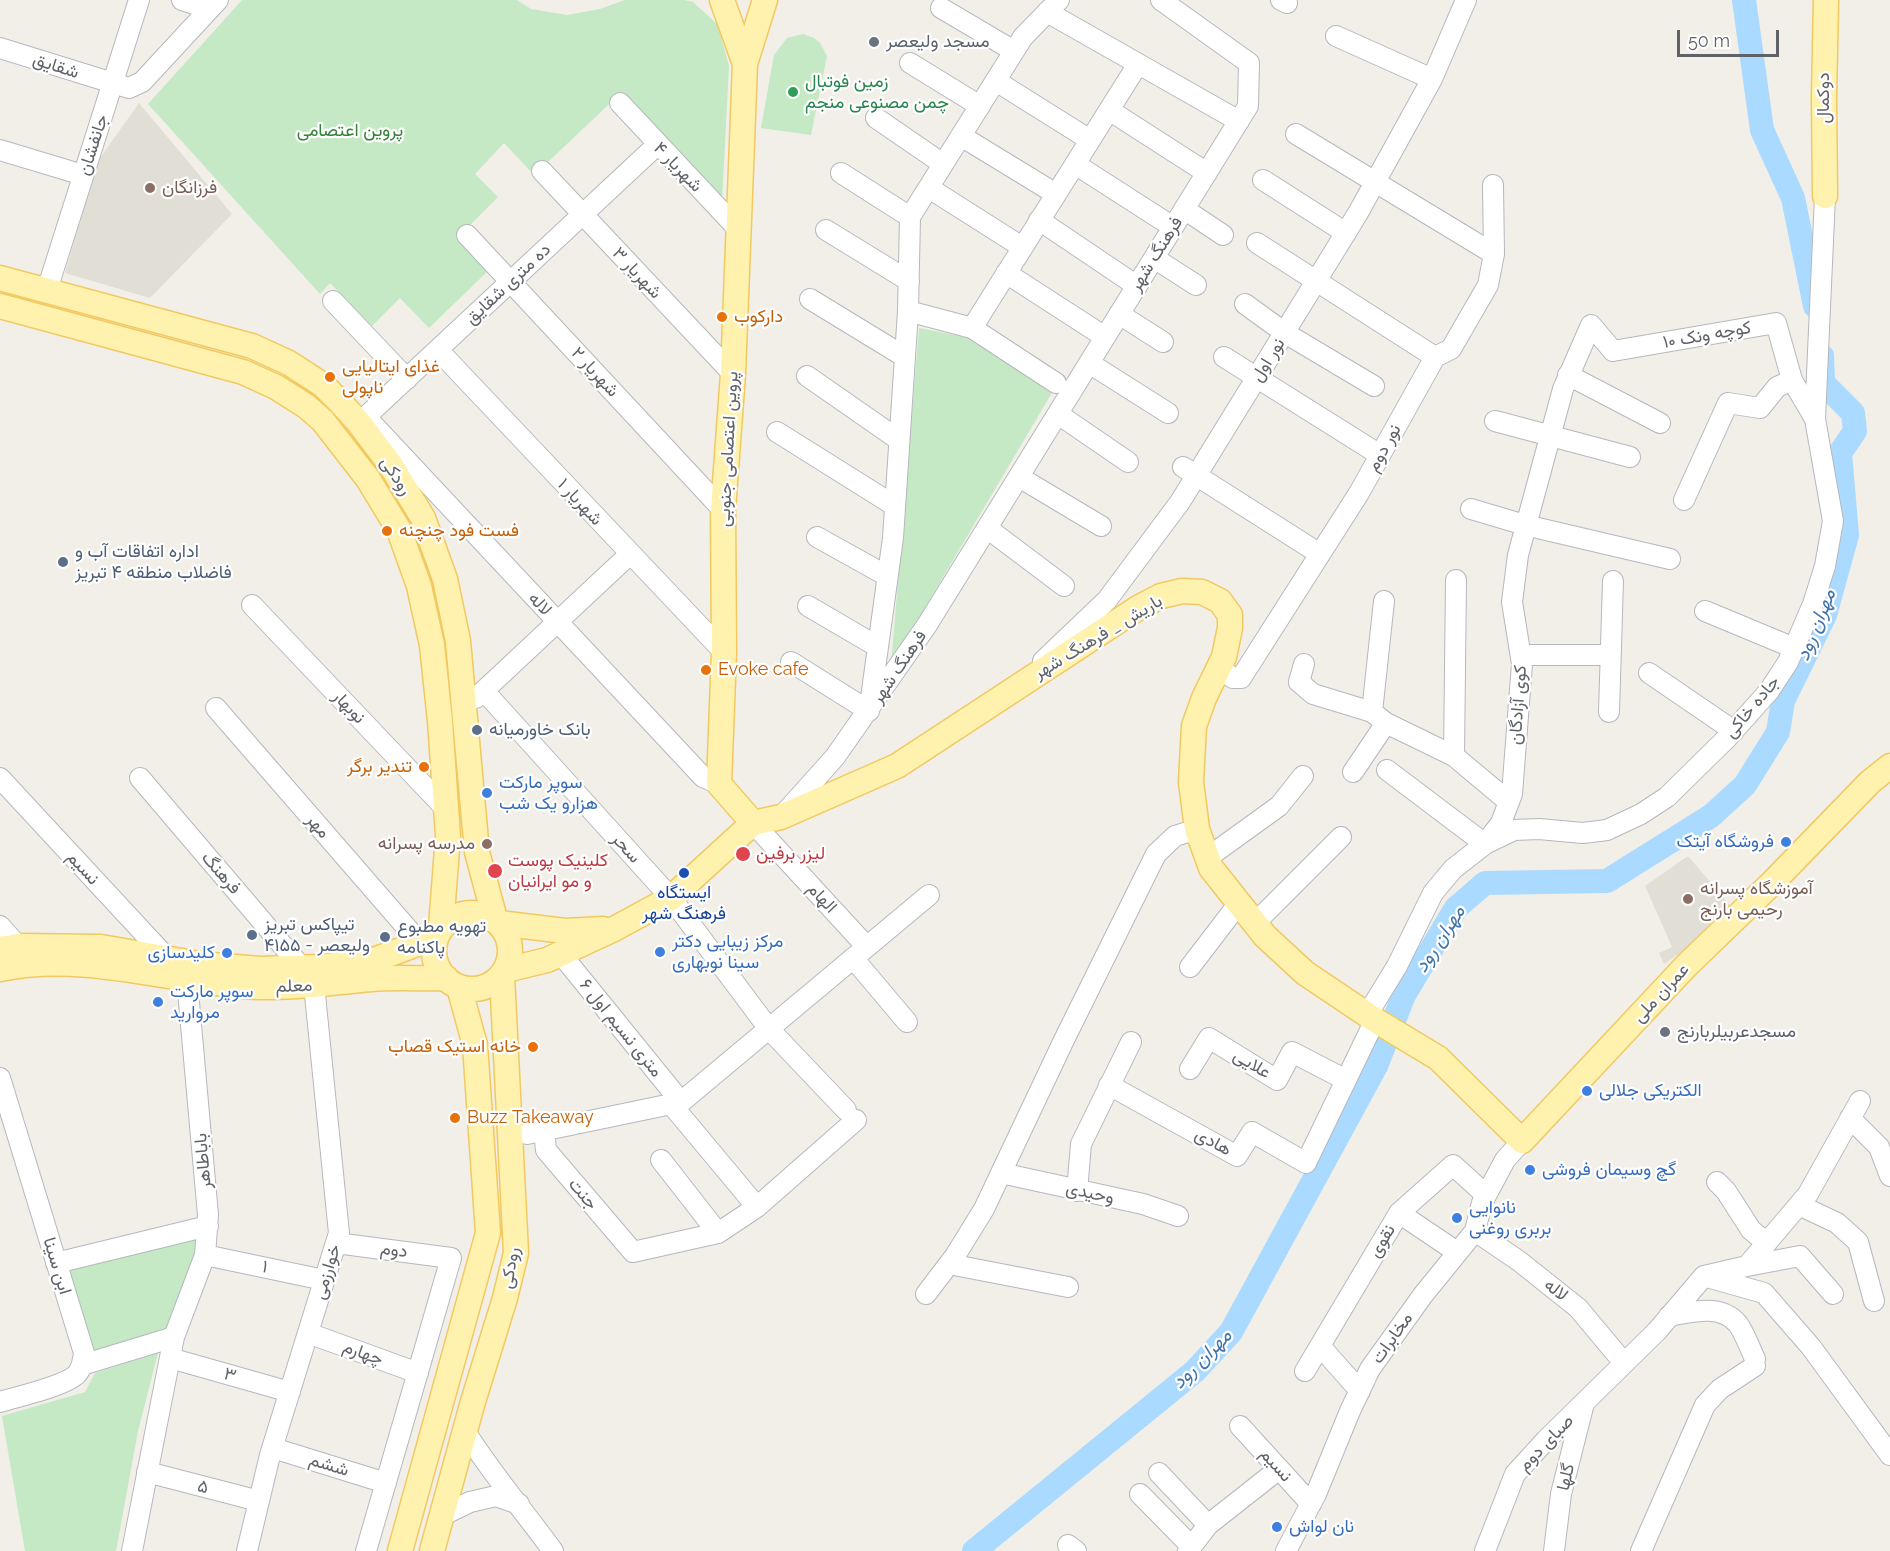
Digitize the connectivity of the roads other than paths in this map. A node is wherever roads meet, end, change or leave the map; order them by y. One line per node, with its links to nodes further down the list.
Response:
1 (139, 0): 20 (street, جانفشان)
2 (182, 0): 8 (street)
3 (722, 0): 4 (main road); 16 (main road, پروین اعتصامی جنوبی)
4 (763, 0): 16 (main road, پروین اعتصامی جنوبی)
5 (1161, 0): 10 (street, فرهنگ شهر)
6 (1466, 0): 18 (street, نور اول)
7 (1826, 0): 42 (main road, دوکمال)
8 (214, 4): 20 (street)
9 (1053, 6): 14 (street); 17 (street)
10 (1183, 7): 25 (street, فرهنگ شهر)
11 (941, 8): 14 (street)
12 (1336, 36): 18 (street)
13 (0, 48): 20 (street, شقایق)
14 (1014, 51): 19 (street)
15 (910, 63): 22 (street)
16 (745, 64): 48 (main road, پروین اعتصامی جنوبی)
17 (1138, 64): 23 (street); 25 (street)
18 (1432, 79): 38 (street, نور اول)
19 (996, 81): 22 (street); 28 (street)
20 (112, 84): 36 (street, جانفشان)
21 (620, 103): 29 (street, شهریار ۴)
22 (980, 106): 27 (street)
23 (1108, 110): 28 (street); 35 (street)
24 (876, 118): 31 (street)
25 (1239, 121): 35 (street, فرهنگ شهر)
26 (1296, 134): 38 (street)
27 (961, 136): 31 (street); 41 (street)
28 (1090, 140): 32 (street)
29 (657, 145): 44 (street, ده متری شقایق); 48 (street, شهریار ۴)
30 (0, 150): 36 (street)
31 (943, 164): 40 (street)
32 (1075, 164): 41 (street); 47 (street)
33 (542, 171): 44 (street, شهریار ۳)
34 (841, 173): 45 (street)
35 (1207, 173): 43 (street, فرهنگ شهر)
36 (83, 175): 64 (street, جانفشان)
37 (1263, 180): 50 (street)
38 (1375, 183): 50 (street, نور اول); 55 (street)
39 (1493, 185): 55 (street, نور دوم)
40 (928, 188): 45 (street); 54 (street)
41 (1056, 194): 46 (street)
42 (1825, 196): 92 (street, جاده خاکی)
43 (1184, 209): 47 (street, فرهنگ شهر); 52 (street)
44 (582, 215): 61 (street, ده متری شقایق); 81 (street, شهریار ۳)
45 (910, 217): 59 (street, فرهنگ شهر)
46 (1039, 220): 54 (street); 63 (street)
47 (1173, 227): 56 (street, فرهنگ شهر)
48 (738, 229): 81 (main road, پروین اعتصامی جنوبی)
49 (826, 230): 59 (street)
50 (1346, 233): 60 (street, نور اول)
51 (467, 235): 61 (street, شهریار ۲)
52 (1223, 235)
53 (1257, 243): 60 (street)
54 (1022, 247): 57 (street)
55 (1494, 254): 79 (street, نور دوم)
56 (1154, 258): 62 (street); 63 (street, فرهنگ شهر)
57 (1006, 273): 72 (street); 74 (street)
58 (0, 278): 64 (main road, رودکى)
59 (909, 281): 69 (street, فرهنگ شهر)
60 (1316, 281): 73 (street, نور اول); 79 (street)
61 (511, 282): 76 (street, ده متری شقایق); 108 (street, شهریار ۲)
62 (1196, 285)
63 (1137, 286): 70 (street, فرهنگ شهر)
64 (47, 290): 89 (main road, رودکى)
65 (810, 299): 77 (street)
66 (333, 301): 85 (street)
67 (1245, 304): 73 (street)
68 (0, 306): 95 (main road, رودکى)
69 (908, 311): 72 (street); 77 (street, فرهنگ شهر)
70 (1119, 314): 74 (street, فرهنگ شهر); 75 (street)
71 (1591, 325): 82 (street, کوی آزادگان); 86 (street, کوچه ونک ۱۰)
72 (972, 328): 87 (street)
73 (1285, 333): 84 (street, نور اول); 88 (street)
74 (1105, 338): 80 (street, فرهنگ شهر)
75 (1163, 342)
76 (438, 350): 85 (street, ده متری شقایق); 113 (street, شهریار ۱)
77 (905, 357): 99 (street, فرهنگ شهر)
78 (1224, 357): 84 (street)
79 (1435, 357): 100 (street, نور دوم)
80 (1089, 363): 90 (street); 91 (street, فرهنگ شهر)
81 (733, 374): 108 (main road, پروین اعتصامی جنوبی)
82 (1568, 375): 96 (street); 98 (street, کوی آزادگان)
83 (807, 376): 99 (street)
84 (1257, 378): 100 (street); 103 (street, نور اول)
85 (406, 379): 93 (street, ده متری شقایق)
86 (1792, 380): 92 (street); 105 (street)
87 (1056, 383)
88 (1374, 386)
89 (341, 403): 93 (main road, رودکى); 95 (main road)
90 (1168, 413)
91 (1058, 414): 102 (street); 104 (street, فرهنگ شهر)
92 (1815, 419): 128 (street, جاده خاکی)
93 (363, 420): 124 (main road, رودکى); 126 (street, لاله)
94 (1495, 421): 98 (street)
95 (323, 422): 125 (main road, رودکى)
96 (1660, 423)
97 (777, 432): 106 (street)
98 (1550, 436): 101 (street); 109 (street, کوی آزادگان)
99 (899, 440): 106 (street, فرهنگ شهر)
100 (1380, 455): 114 (street, نور دوم)
101 (1630, 457)
102 (1128, 462)
103 (1190, 471): 114 (street); 136 (street, نور اول)
104 (1019, 477): 110 (street); 111 (street, فرهنگ شهر)
105 (1684, 500)
106 (895, 506): 116 (street, فرهنگ شهر)
107 (1471, 509): 109 (street)
108 (723, 510): 129 (main road, پروین اعتصامی جنوبی)
109 (1525, 525): 115 (street); 130 (street, کوی آزادگان)
110 (1101, 526)
111 (987, 528): 119 (street); 140 (street, فرهنگ شهر)
112 (817, 537): 116 (street)
113 (630, 554): 126 (street); 129 (street, شهریار ۱)
114 (1320, 554): 134 (street, نور دوم)
115 (1670, 559)
116 (887, 576): 127 (street, فرهنگ شهر)
117 (1455, 580): 144 (street)
118 (1613, 581): 131 (street)
119 (1064, 586)
120 (1384, 601): 142 (street)
121 (252, 605): 153 (street, نوبهار)
122 (808, 606): 127 (street)
123 (1705, 611): 128 (street)
124 (453, 618): 125 (main road); 139 (main road, رودکى)
125 (426, 621): 153 (main road, رودکى)
126 (557, 622): 137 (street); 151 (street, لاله)
127 (878, 647): 140 (street, فرهنگ شهر)
128 (1794, 648): 143 (street, جاده خاکی)
129 (724, 652): 151 (main road, پروین اعتصامی جنوبی)
130 (1521, 655): 131 (street); 152 (street, کوی آزادگان)
131 (1610, 655): 141 (street)
132 (791, 663): 140 (street)
133 (1304, 664): 142 (street)
134 (1219, 668): 136 (main road, باریش _ فرهنگ شهر); 156 (main road, باریش _ فرهنگ شهر)
135 (1649, 673): 143 (street)
136 (1018, 685): 154 (main road, باریش _ فرهنگ شهر)
137 (484, 691): 139 (street); 161 (street, سحر)
138 (216, 708): 167 (street, مهر)
139 (466, 708): 163 (main road, رودکى)
140 (869, 711): 154 (street)
141 (1609, 712)
142 (1379, 718): 144 (street); 147 (street)
143 (1734, 731): 158 (street, جاده خاکی)
144 (1454, 756): 152 (street)
145 (1890, 766): 189 (main road, عمران ملی)
146 (1387, 770): 158 (street)
147 (1353, 772)
148 (1303, 776): 159 (street)
149 (0, 778): 171 (street, نسیم)
150 (140, 778): 175 (street, فرهنگ)
151 (719, 784): 155 (main road)
152 (1509, 802): 158 (street, کوی آزادگان)
153 (446, 809): 167 (main road, رودکى)
154 (781, 817): 155 (main road, باریش _ فرهنگ شهر)
155 (753, 823): 161 (main road); 169 (street, الهام)
156 (1197, 829): 159 (main road, باریش _ فرهنگ شهر); 192 (street)
157 (1341, 837): 164 (street)
158 (1485, 844): 178 (street, کوی آزادگان)
159 (1207, 858): 162 (main road, باریش _ فرهنگ شهر)
160 (929, 895): 169 (street)
161 (671, 898): 166 (main road); 180 (street, سحر)
162 (1239, 903): 164 (main road, باریش _ فرهنگ شهر); 172 (street)
163 (497, 921): 166 (main road); 167 (main road); 174 (main road)
164 (1255, 923): 178 (main road, باریش _ فرهنگ شهر)
165 (0, 926): 168 (street)
166 (614, 929): 170 (main road)
167 (432, 936): 175 (main road, معلم); 177 (main road)
168 (9, 948): 171 (main road, معلم)
169 (860, 953): 179 (street, الهام); 180 (street)
170 (561, 954): 174 (main road); 187 (street, ۶ متری نسیم اول)
171 (167, 958): 175 (main road, معلم)
172 (1190, 967)
173 (0, 969): 176 (main road, معلم)
174 (504, 973): 177 (main road); 231 (main road, رودکی)
175 (308, 976): 176 (main road, معلم); 177 (main road, معلم); 204 (street, خوارزمی)
176 (187, 980): 201 (street, باباطاهر)
177 (452, 983): 248 (main road, رودکی)
178 (1371, 1017): 184 (street, کوی آزادگان); 189 (main road, باریش _ فرهنگ شهر)
179 (907, 1022)
180 (769, 1029): 187 (street); 198 (street, سحر)
181 (1131, 1042): 185 (street)
182 (1190, 1069): 184 (street, علایی)
183 (0, 1078): 208 (street, ابن سینا)
184 (1346, 1080): 191 (street, کوی آزادگان)
185 (1109, 1085): 191 (street, هادی); 195 (street)
186 (1860, 1101): 188 (street)
187 (676, 1103): 198 (street, ۶ متری نسیم اول); 203 (street, جنت)
188 (1850, 1118): 193 (street); 197 (street)
189 (1522, 1141): 196 (street, مخابرات)
190 (661, 1160): 203 (street)
191 (1306, 1162)
192 (1001, 1173): 195 (street, وحیدی); 209 (street)
193 (1890, 1176)
194 (1717, 1182): 205 (street)
195 (1077, 1191): 200 (street, وحیدی)
196 (1486, 1195): 199 (street, نقوی); 202 (street, مخابرات)
197 (1799, 1205): 205 (street); 216 (street)
198 (757, 1207): 203 (street)
199 (1399, 1213): 206 (street); 220 (street, نقوی)
200 (1178, 1216)
201 (208, 1226): 207 (street, باباطاهر); 208 (street)
202 (1475, 1231): 206 (street, مخابرات); 222 (street, لاله)
203 (718, 1233)
204 (336, 1243): 212 (street, خوارزمی); 225 (street, دوم)
205 (1767, 1243): 210 (street)
206 (1457, 1252): 226 (street, مخابرات)
207 (205, 1255): 212 (street, ۱); 219 (street, باباطاهر)
208 (56, 1263): 223 (street, ابن سینا)
209 (949, 1264): 213 (street); 214 (street)
210 (1747, 1266): 211 (street); 215 (street)
211 (1704, 1276): 217 (street, صبای دوم); 233 (street)
212 (324, 1280): 218 (street, خوارزمی)
213 (1068, 1287)
214 (926, 1294)
215 (1833, 1294)
216 (1874, 1301)
217 (1669, 1316): 222 (street, صبای دوم); 254 (street)
218 (308, 1333): 225 (street, چهارم); 227 (street, خوارزمی)
219 (174, 1337): 221 (street, باباطاهر); 223 (street)
220 (1320, 1346): 224 (street, نقوی); 226 (street)
221 (170, 1358): 227 (street, ۳); 235 (street, باباطاهر)
222 (1624, 1363): 229 (street, صبای دوم)
223 (82, 1365): 228 (street)
224 (1305, 1371)
225 (418, 1373): 237 (street)
226 (1360, 1390): 241 (street, مخابرات)
227 (290, 1392): 232 (street, خوارزمی)
228 (1, 1396)
229 (1584, 1403): 252 (street, صبای دوم); 253 (street, گلها)
230 (1240, 1426): 234 (street, نسیم)
231 (465, 1431): 240 (street); 242 (main road, رودکی)
232 (273, 1448): 237 (street, ششم); 239 (street, خوارزمی)
233 (1890, 1455)
234 (1279, 1469): 241 (street, نسیم); 243 (street)
235 (147, 1472): 239 (street, ۵); 245 (street, باباطاهر)
236 (1160, 1473): 243 (street)
237 (386, 1483): 247 (street)
238 (1140, 1494): 244 (street)
239 (259, 1501): 246 (street, خوارزمی)
240 (519, 1504): 242 (street); 250 (street)
241 (1311, 1504): 251 (street, مخابرات)
242 (441, 1516): 249 (main road, رودکی)
243 (1208, 1525): 244 (street)
244 (1190, 1549)
245 (132, 1551)
246 (247, 1551)
247 (366, 1551)
248 (400, 1551)
249 (432, 1551)
250 (552, 1551)
251 (1286, 1551)
252 (1485, 1551)
253 (1554, 1551)
254 (1641, 1551)

